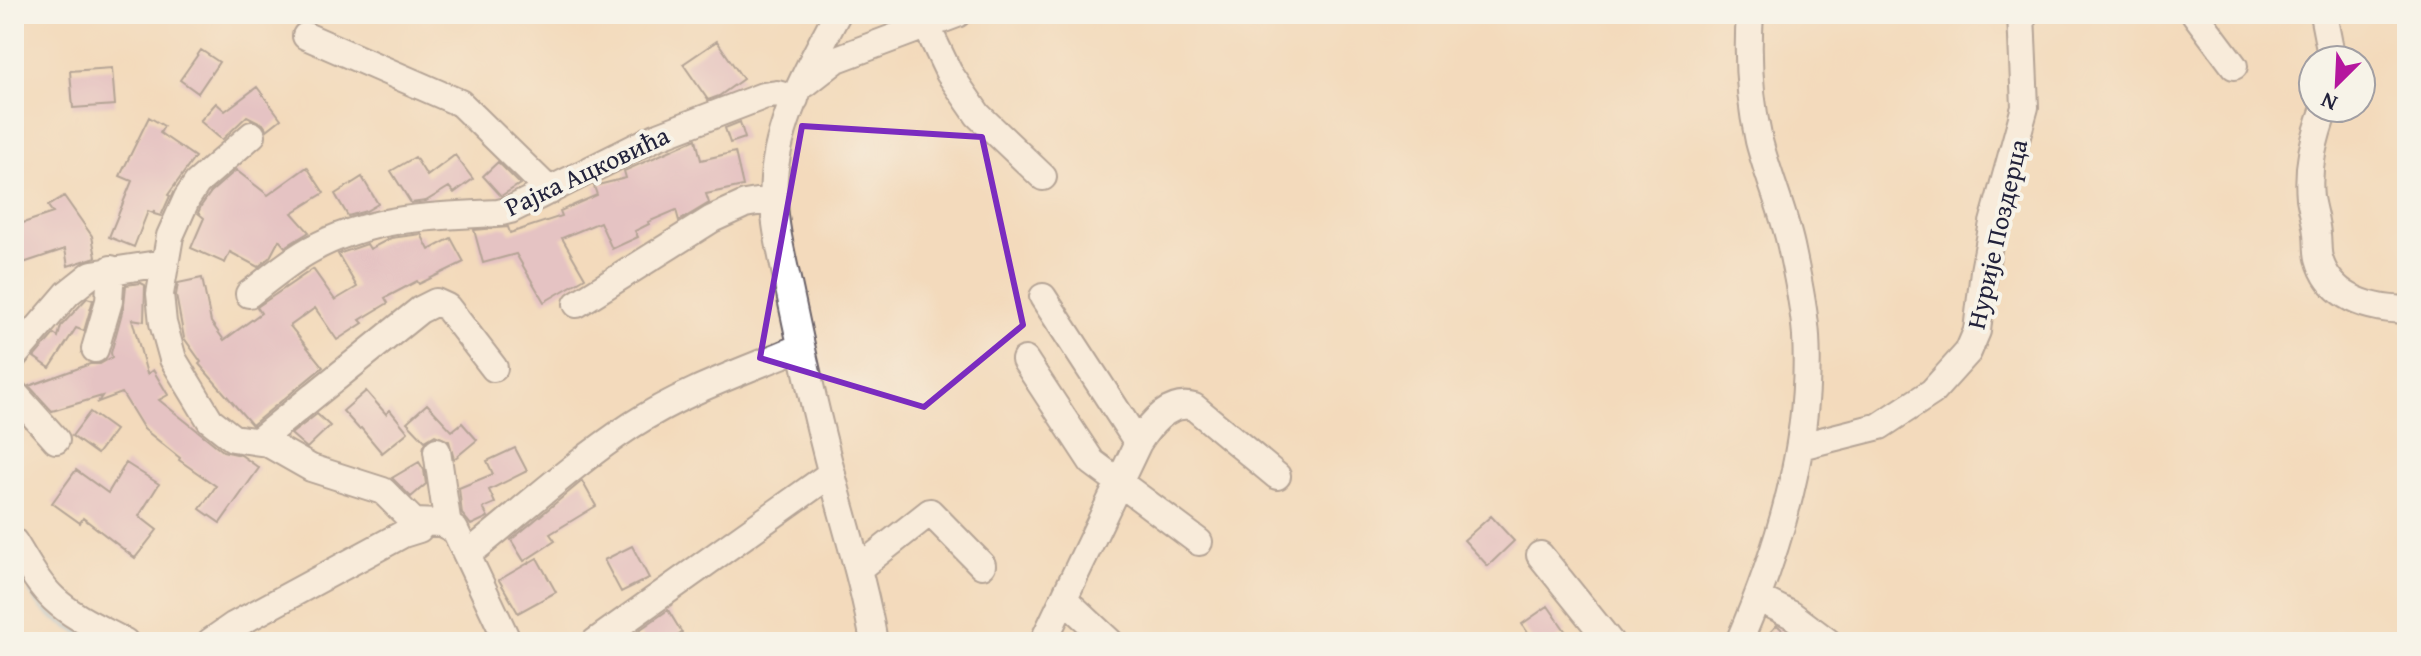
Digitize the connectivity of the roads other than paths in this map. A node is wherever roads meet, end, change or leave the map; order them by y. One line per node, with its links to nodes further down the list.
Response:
1 (837, 14): 11 (street)
2 (957, 14): 7 (street)
3 (1750, 14): 32 (street)
4 (2021, 14): 32 (street, Нурије Поздерца)
5 (2195, 14): 10 (street)
6 (2323, 14): 9 (street)
7 (927, 27): 11 (street); 14 (street)
8 (306, 36): 15 (street)
9 (2329, 44)
10 (2234, 66)
11 (796, 95): 15 (street, Рајка Ацковића); 16 (street)
12 (2319, 124): 22 (street)
13 (252, 135): 17 (street)
14 (1043, 177)
15 (550, 191): 19 (street, Рајка Ацковића)
16 (774, 199): 21 (street); 23 (street)
17 (164, 263): 18 (street); 30 (street)
18 (111, 269): 24 (street); 25 (street)
19 (249, 294)
20 (1043, 297): 31 (street)
21 (577, 304)
22 (2407, 310)
23 (801, 347): 34 (street); 41 (street)
24 (95, 349)
25 (14, 356)
26 (1025, 360): 36 (street)
27 (494, 368): 30 (street)
28 (14, 393): 29 (street)
29 (56, 440)
30 (259, 440): 37 (street)
31 (1138, 443): 35 (street); 36 (street)
32 (1801, 446): 45 (street)
33 (437, 451): 38 (street)
34 (832, 473): 44 (street); 50 (street)
35 (1277, 476)
36 (1118, 482): 40 (street); 46 (street)
37 (421, 524): 38 (street); 48 (street)
38 (448, 526): 41 (street)
39 (14, 542): 47 (street)
40 (1199, 542)
41 (467, 555): 49 (street)
42 (1540, 555): 54 (street)
43 (982, 565): 44 (street)
44 (859, 568): 51 (street)
45 (1758, 598): 55 (street); 56 (street)
46 (1065, 600): 52 (street); 53 (street)
47 (125, 642)
48 (210, 642)
49 (508, 642)
50 (595, 642)
51 (874, 642)
52 (1043, 642)
53 (1110, 642)
54 (1610, 642)
55 (1739, 642)
56 (1828, 642)

